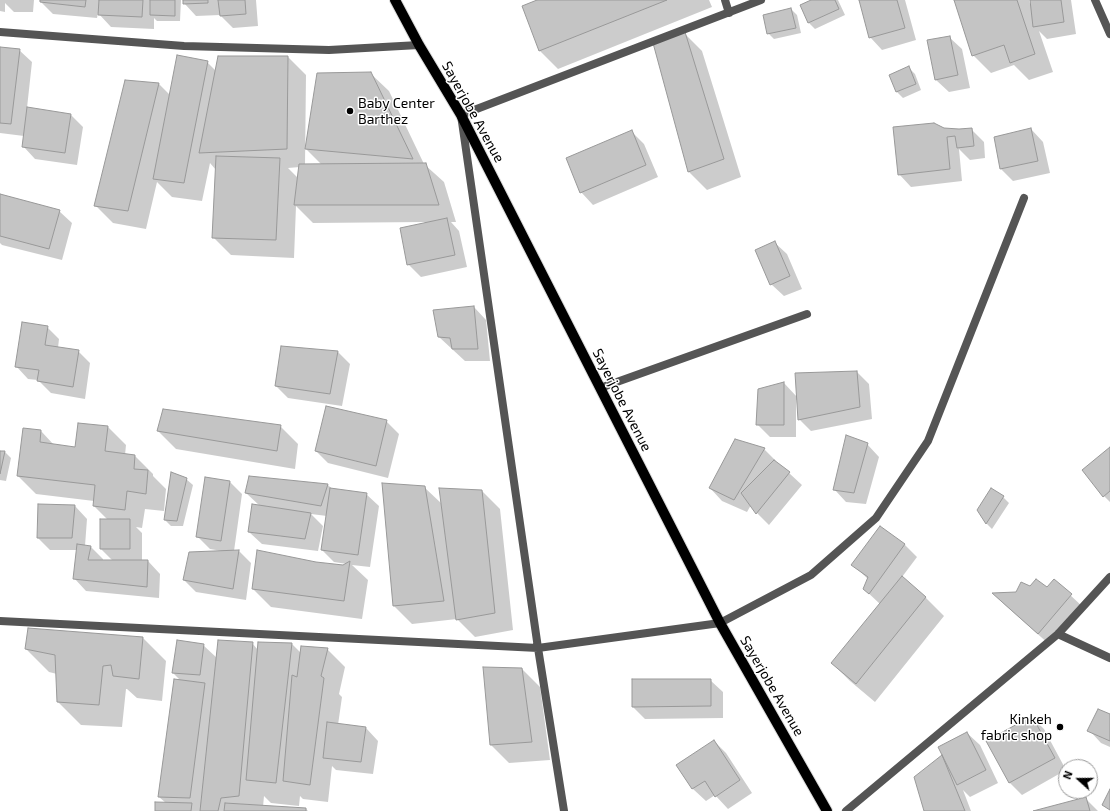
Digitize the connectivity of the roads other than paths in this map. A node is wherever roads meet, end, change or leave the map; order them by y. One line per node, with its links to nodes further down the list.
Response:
1 (395, 0): 8 (main road, Sayerjobe Avenue)
2 (725, 0): 5 (street)
3 (761, 0): 5 (street)
4 (1095, 0): 7 (street)
5 (729, 13): 9 (street)
6 (0, 32): 8 (street)
7 (1110, 34)
8 (419, 45): 9 (main road, Sayerjobe Avenue)
9 (461, 115): 12 (main road, Sayerjobe Avenue); 17 (street)
10 (1024, 198): 15 (street)
11 (807, 314): 12 (street)
12 (600, 388): 15 (main road, Sayerjobe Avenue)
13 (1110, 577): 16 (street)
14 (0, 621): 17 (street)
15 (720, 623): 17 (street); 20 (main road, Sayerjobe Avenue)
16 (1058, 634): 18 (street); 21 (street)
17 (538, 648): 19 (street)
18 (1110, 658)
19 (564, 811)
20 (827, 811)
21 (846, 811)

